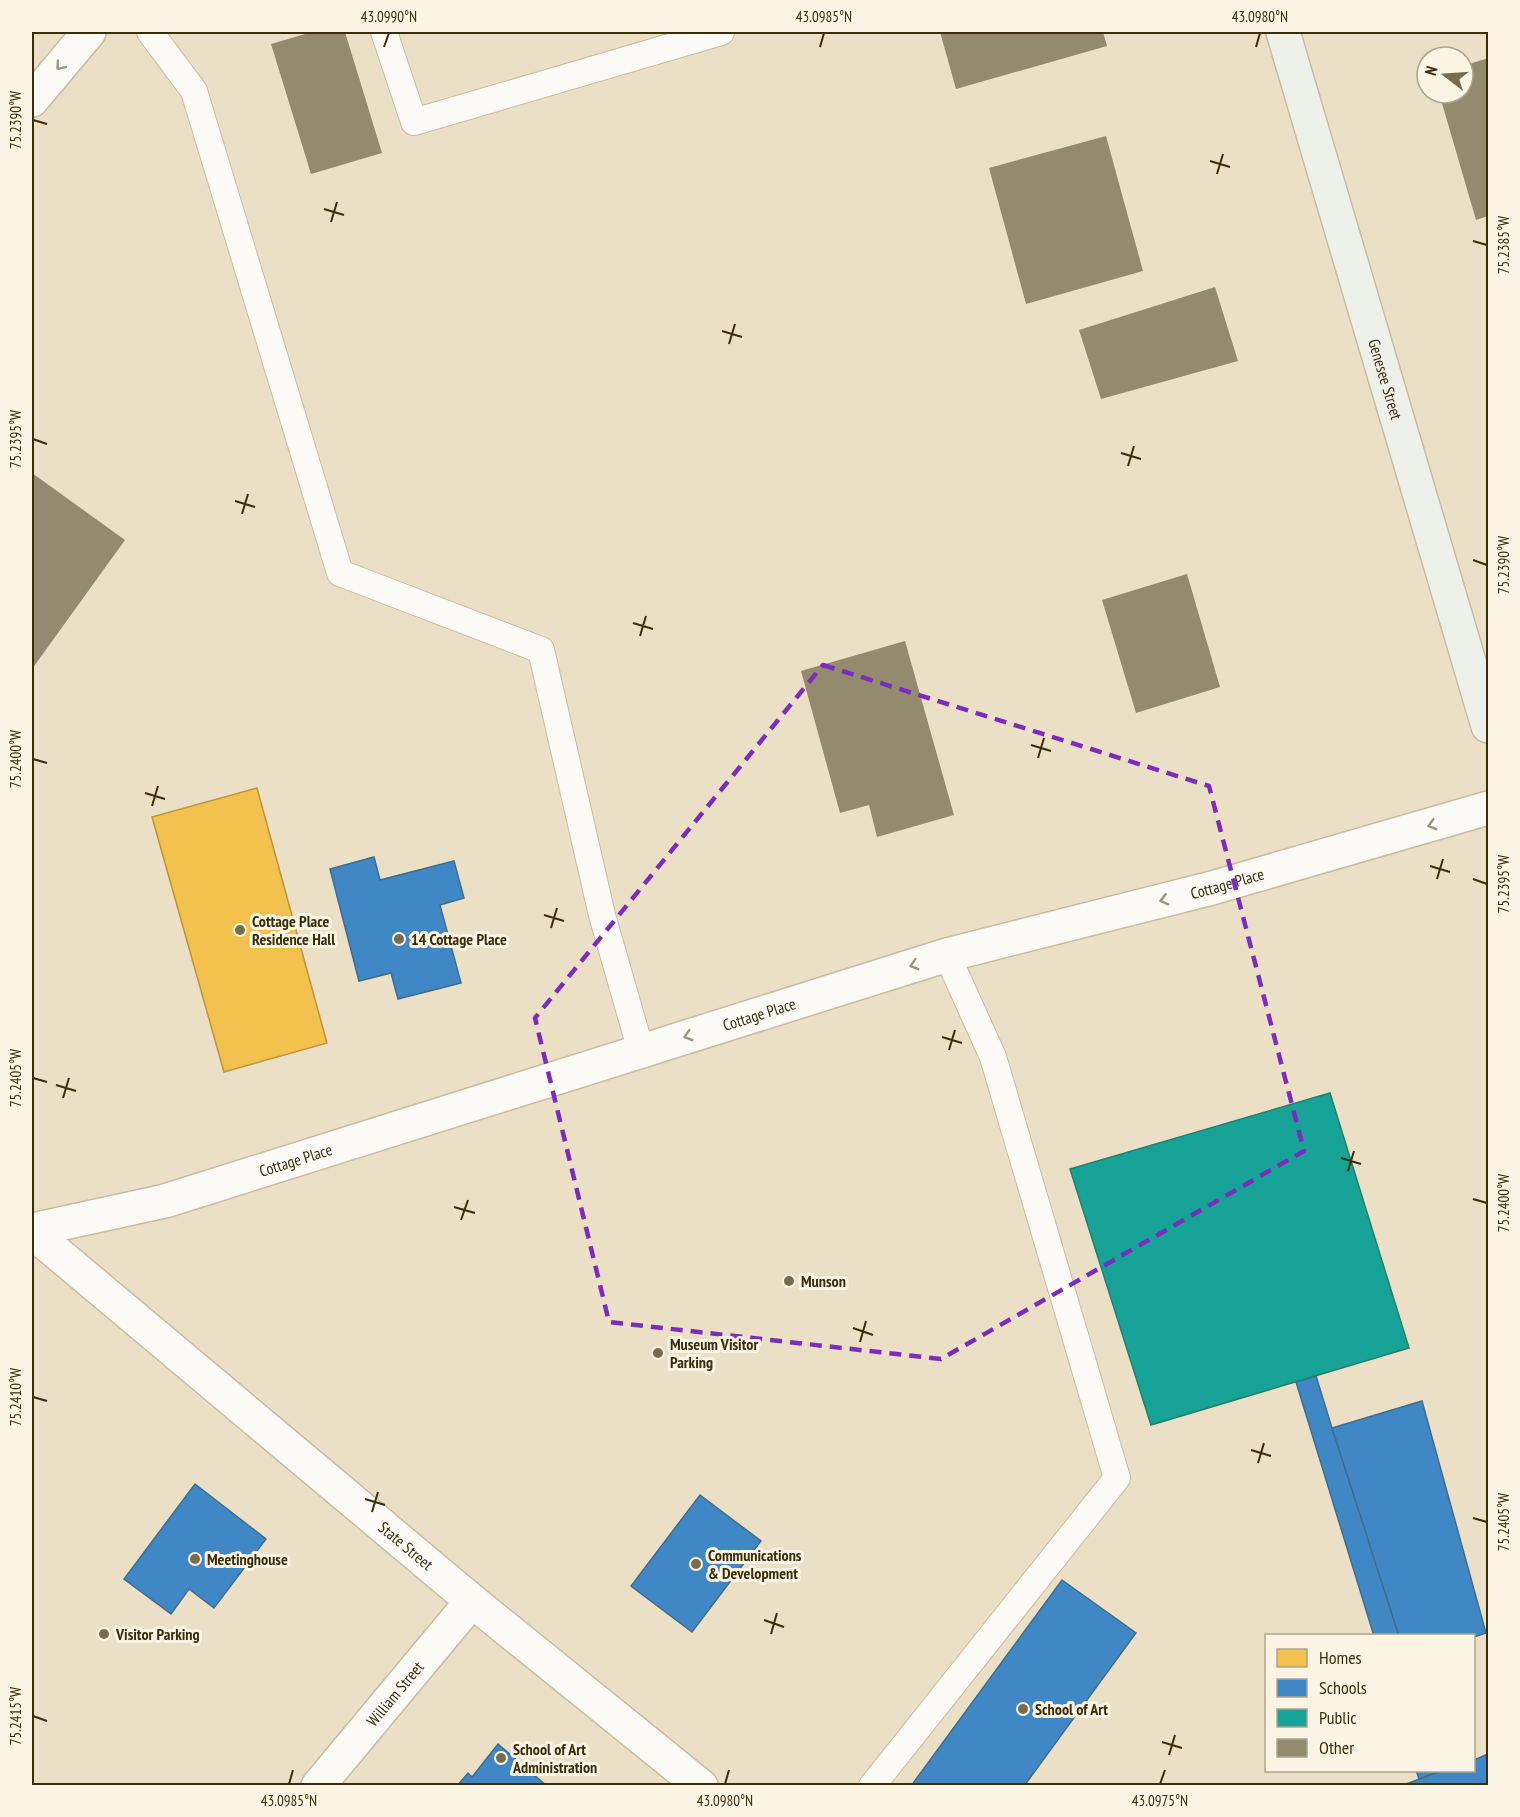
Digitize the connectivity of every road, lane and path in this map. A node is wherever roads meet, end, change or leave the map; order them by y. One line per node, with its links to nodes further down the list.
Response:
1 (89, 32): 6 (street, one-way to 6)
2 (150, 32): 10 (lane)
3 (384, 32): 4 (lane)
4 (721, 32)
5 (1283, 32): 7 (main road, Genesee Street)
6 (32, 100)
7 (1488, 726)
8 (1488, 808): 9 (street, Cottage Place, one-way to 9)
9 (947, 955): 10 (street, Cottage Place, one-way to 10); 15 (lane)
10 (641, 1051): 11 (street, Cottage Place)
11 (32, 1231): 12 (street, State Street)
12 (472, 1601): 13 (street, William Street); 14 (street, State Street)
13 (318, 1785)
14 (701, 1785)
15 (872, 1785)

